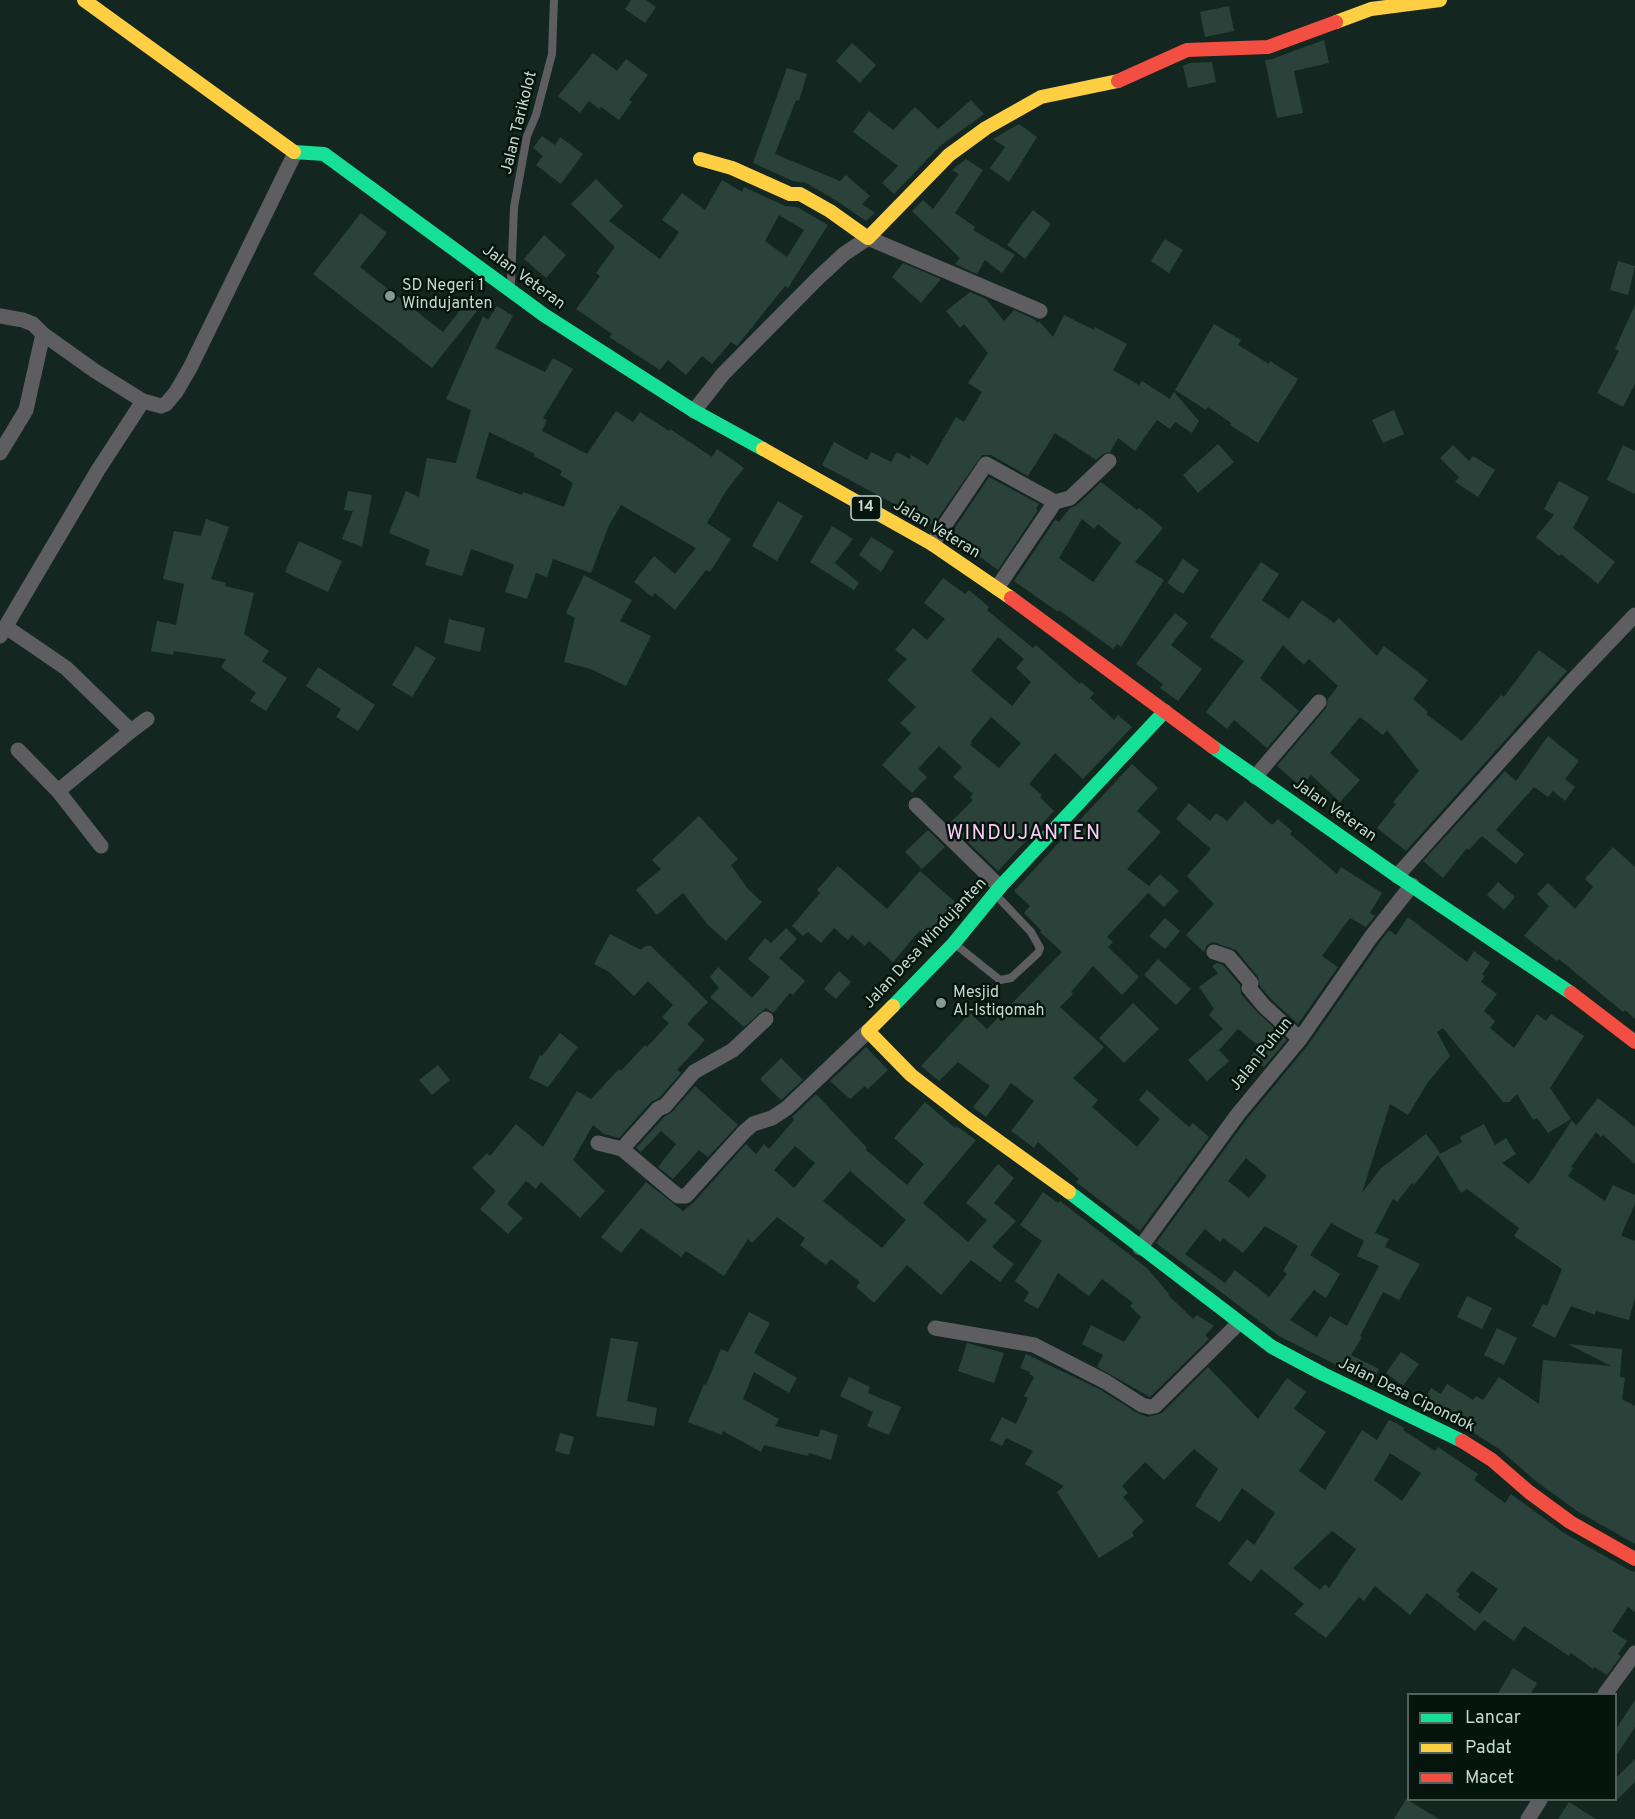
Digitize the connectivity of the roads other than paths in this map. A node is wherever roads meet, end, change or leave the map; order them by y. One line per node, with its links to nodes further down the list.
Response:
1 (84, 0): 4 (main road)
2 (554, 0): 7 (lane, Jalan Tarikolot)
3 (1440, 0): 6 (main road)
4 (295, 153): 7 (main road, Jalan Veteran / 14); 11 (street)
5 (700, 159): 6 (main road)
6 (868, 238): 8 (street); 12 (street)
7 (510, 289): 12 (main road, Jalan Veteran / 14)
8 (1040, 311)
9 (0, 316): 10 (street)
10 (43, 334): 11 (street); 13 (street)
11 (143, 401): 19 (street)
12 (694, 411): 16 (main road, Jalan Veteran / 14)
13 (0, 453)
14 (1109, 461): 15 (street)
15 (1055, 502): 16 (street); 17 (street)
16 (932, 544): 17 (main road, Jalan Veteran / 14)
17 (997, 588): 21 (main road, Jalan Veteran / 14)
18 (1635, 615): 29 (street)
19 (3, 632): 23 (street)
20 (1319, 702): 25 (street)
21 (1165, 711): 25 (main road, Jalan Veteran / 14); 31 (main road, Jalan Desa Windujanten)
22 (147, 719): 23 (street)
23 (131, 731): 26 (street)
24 (18, 750): 26 (street)
25 (1255, 777): 29 (main road, Jalan Veteran / 14)
26 (58, 791): 28 (street)
27 (916, 805): 31 (street)
28 (101, 846)
29 (1397, 876): 30 (main road, Jalan Veteran / 14)
30 (1412, 885): 36 (street, Jalan Puhun); 37 (main road, Jalan Veteran / 14)
31 (998, 891): 32 (main road, Jalan Desa Windujanten); 32 (lane)
32 (954, 943): 35 (main road, Jalan Desa Windujanten)
33 (1214, 952): 36 (street)
34 (766, 1019): 39 (street)
35 (868, 1031): 39 (street); 40 (main road, Jalan Desa Windujanten)
36 (1300, 1039): 40 (street, Jalan Puhun)
37 (1635, 1042)
38 (598, 1143): 39 (street)
39 (622, 1149)
40 (1140, 1248): 41 (main road, Jalan Desa Windujanten)
41 (1190, 1286): 42 (main road, Jalan Desa Cipondok)
42 (1239, 1323): 43 (street); 44 (main road, Jalan Desa Cipondok)
43 (935, 1328)
44 (1635, 1559)
45 (1634, 1655): 46 (street)
46 (1606, 1693)
47 (1539, 1801): 48 (street)
48 (1528, 1819)

